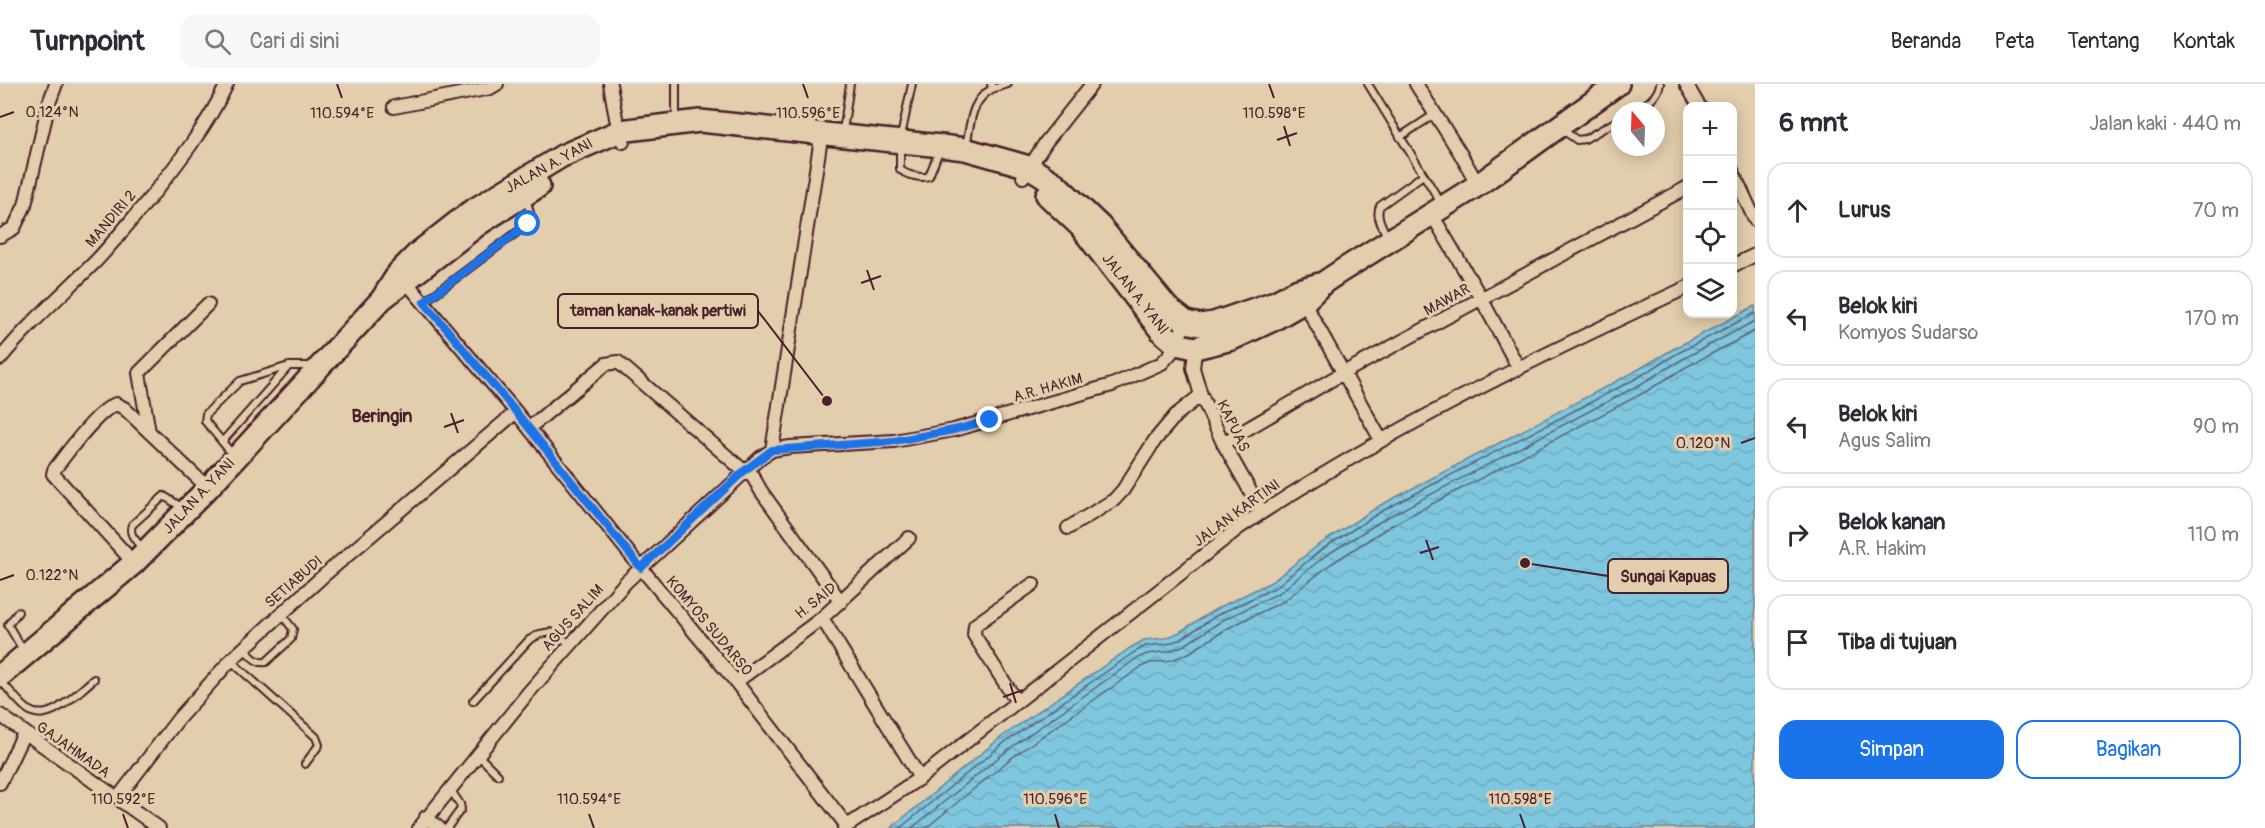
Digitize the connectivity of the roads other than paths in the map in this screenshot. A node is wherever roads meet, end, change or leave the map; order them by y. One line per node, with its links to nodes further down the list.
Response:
1 (56, 84): 37 (street)
2 (227, 84): 49 (street, MANDIRI 2)
3 (497, 84): 18 (street)
4 (610, 84): 24 (street)
5 (676, 84): 20 (lane)
6 (850, 84): 23 (lane)
7 (912, 84): 26 (lane)
8 (1008, 84): 15 (lane)
9 (1092, 84): 29 (street)
10 (1368, 84): 25 (lane)
11 (1416, 84): 19 (street)
12 (1618, 84): 22 (highway)
13 (1660, 84): 16 (lane)
14 (1686, 84): 17 (street)
15 (992, 86): 28 (lane)
16 (1649, 102)
17 (1697, 102)
18 (394, 107)
19 (1435, 114): 25 (lane); 32 (street)
20 (675, 122): 23 (highway, JALAN A. YANI); 24 (highway, JALAN A. YANI)
21 (1611, 124): 22 (lane)
22 (1559, 127): 32 (highway)
23 (832, 133): 26 (highway, JALAN A. YANI); 61 (street)
24 (621, 136): 34 (highway, JALAN A. YANI); 41 (highway, JALAN A. YANI)
25 (1400, 137): 30 (lane)
26 (900, 141): 27 (highway, JALAN A. YANI); 27 (lane)
27 (941, 146): 28 (highway, JALAN A. YANI)
28 (965, 149): 29 (highway, JALAN A. YANI)
29 (1026, 172): 47 (highway, JALAN A. YANI); 48 (highway, JALAN A. YANI)
30 (1424, 176): 35 (lane); 38 (lane)
31 (1737, 181): 36 (street)
32 (1478, 185): 35 (highway)
33 (1683, 191): 44 (street, MAWAR)
34 (525, 194): 41 (highway, JALAN A. YANI); 45 (lane)
35 (1437, 210): 38 (highway); 44 (street)
36 (1755, 220)
37 (0, 236)
38 (1389, 240): 43 (highway)
39 (1755, 255): 40 (street)
40 (1736, 264)
41 (403, 277): 45 (street, KOMYOS SUDARSO); 51 (highway, JALAN A. YANI)
42 (1683, 289): 52 (street, JALAN KARTINI)
43 (1301, 296): 47 (highway); 48 (highway); 53 (street)
44 (1481, 298): 52 (street); 53 (street, MAWAR)
45 (424, 302): 55 (street, KOMYOS SUDARSO)
46 (208, 304): 57 (street)
47 (1193, 323): 48 (street); 48 (street)
48 (1185, 346): 54 (street, KAPUAS); 61 (street, A.R. HAKIM)
49 (0, 359)
50 (289, 366): 51 (lane); 60 (lane); 60 (lane)
51 (319, 366): 60 (highway, JALAN A. YANI)
52 (1518, 369): 58 (street, JALAN KARTINI)
53 (1343, 373): 58 (street); 59 (street, MAWAR)
54 (1201, 396): 59 (street, KAPUAS); 66 (street)
55 (516, 412): 56 (street, KOMYOS SUDARSO); 73 (street, SETIABUDI)
56 (529, 428): 62 (street); 69 (street, KOMYOS SUDARSO)
57 (149, 432): 63 (street); 68 (street)
58 (1381, 440): 65 (street, JALAN KARTINI)
59 (1223, 443): 65 (street, KAPUAS)
60 (228, 450): 63 (highway, JALAN A. YANI)
61 (772, 450): 62 (street, AGUS SALIM)
62 (746, 470): 69 (street, AGUS SALIM); 71 (street)
63 (208, 488): 64 (highway, JALAN A. YANI)
64 (186, 510): 68 (highway, JALAN A. YANI); 68 (lane)
65 (1262, 513): 83 (street, JALAN KARTINI)
66 (1068, 528)
67 (909, 538): 71 (street, H. SAID)
68 (140, 557): 77 (highway, JALAN A. YANI)
69 (641, 568): 75 (street, AGUS SALIM); 81 (street, KOMYOS SUDARSO)
70 (1033, 584): 83 (street)
71 (841, 602): 74 (street, H. SAID)
72 (18, 612): 77 (lane)
73 (281, 613): 76 (street, SETIABUDI); 76 (lane)
74 (822, 618): 81 (street, H. SAID); 89 (street)
75 (570, 643): 82 (lane); 86 (street, AGUS SALIM)
76 (244, 648): 78 (street, SETIABUDI)
77 (24, 654): 79 (highway, JALAN A. YANI)
78 (231, 660): 87 (lane); 92 (street, SETIABUDI)
79 (0, 678): 80 (lane)
80 (94, 679)
81 (736, 682): 94 (street, KOMYOS SUDARSO)
82 (473, 701)
83 (1017, 702): 89 (street, JALAN KARTINI)
84 (0, 715): 85 (street, GAJAHMADA)
85 (24, 733): 90 (street); 92 (street, GAJAHMADA)
86 (477, 754): 88 (lane); 91 (street, AGUS SALIM)
87 (305, 764)
88 (498, 775)
89 (920, 778): 94 (street, JALAN KARTINI)
90 (0, 783)
91 (449, 788): 93 (street, AGUS SALIM); 97 (lane)
92 (117, 799): 95 (street, GAJAHMADA)
93 (423, 823): 96 (street)
94 (846, 827)
95 (159, 828)
96 (439, 828)
97 (447, 828)

